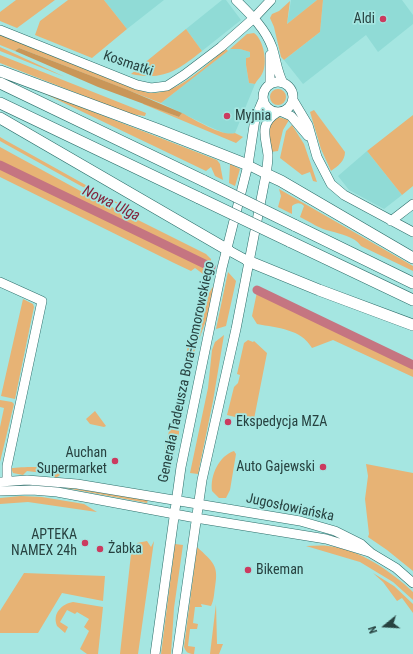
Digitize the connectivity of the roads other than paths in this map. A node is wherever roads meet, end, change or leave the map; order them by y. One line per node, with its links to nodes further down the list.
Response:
1 (236, 0): 3 (street)
2 (271, 0): 3 (street, Kosmatki)
3 (254, 18): 4 (street, Kosmatki); 5 (street)
4 (0, 30)
5 (269, 39): 8 (street); 9 (street)
6 (0, 71): 16 (main road)
7 (0, 83): 25 (main road, bridge)
8 (283, 83): 9 (street); 11 (street)
9 (270, 84): 10 (street)
10 (263, 100): 13 (street); 16 (street, Generała Tadeusza Bora-Komorowskiego)
11 (293, 100): 13 (street); 15 (street)
12 (0, 103): 26 (main road, bridge)
13 (280, 112): 15 (street); 17 (street)
14 (0, 118): 21 (main road)
15 (313, 146): 19 (street)
16 (248, 165): 17 (street); 21 (street, Generała Tadeusza Bora-Komorowskiego)
17 (266, 174): 22 (main road); 23 (street)
18 (413, 204): 19 (street)
19 (391, 221): 20 (street)
20 (413, 232)
21 (228, 250): 23 (street); 30 (street, Generała Tadeusza Bora-Komorowskiego)
22 (413, 258)
23 (248, 261): 27 (main road); 31 (street)
24 (0, 282): 28 (street)
25 (413, 282)
26 (413, 300)
27 (413, 325)
28 (3, 481): 30 (street, Jugosłowiańska)
29 (0, 491): 32 (street, Jugosłowiańska)
30 (176, 501): 31 (street, Jugosłowiańska); 32 (street, Generała Tadeusza Bora-Komorowskiego)
31 (199, 504): 33 (street); 34 (street, Jugosłowiańska)
32 (174, 513): 33 (street, Jugosłowiańska); 36 (street, Generała Tadeusza Bora-Komorowskiego)
33 (196, 518): 34 (street, Jugosłowiańska); 37 (street)
34 (371, 553): 35 (street, Jugosłowiańska)
35 (413, 584)
36 (155, 654)
37 (178, 654)

